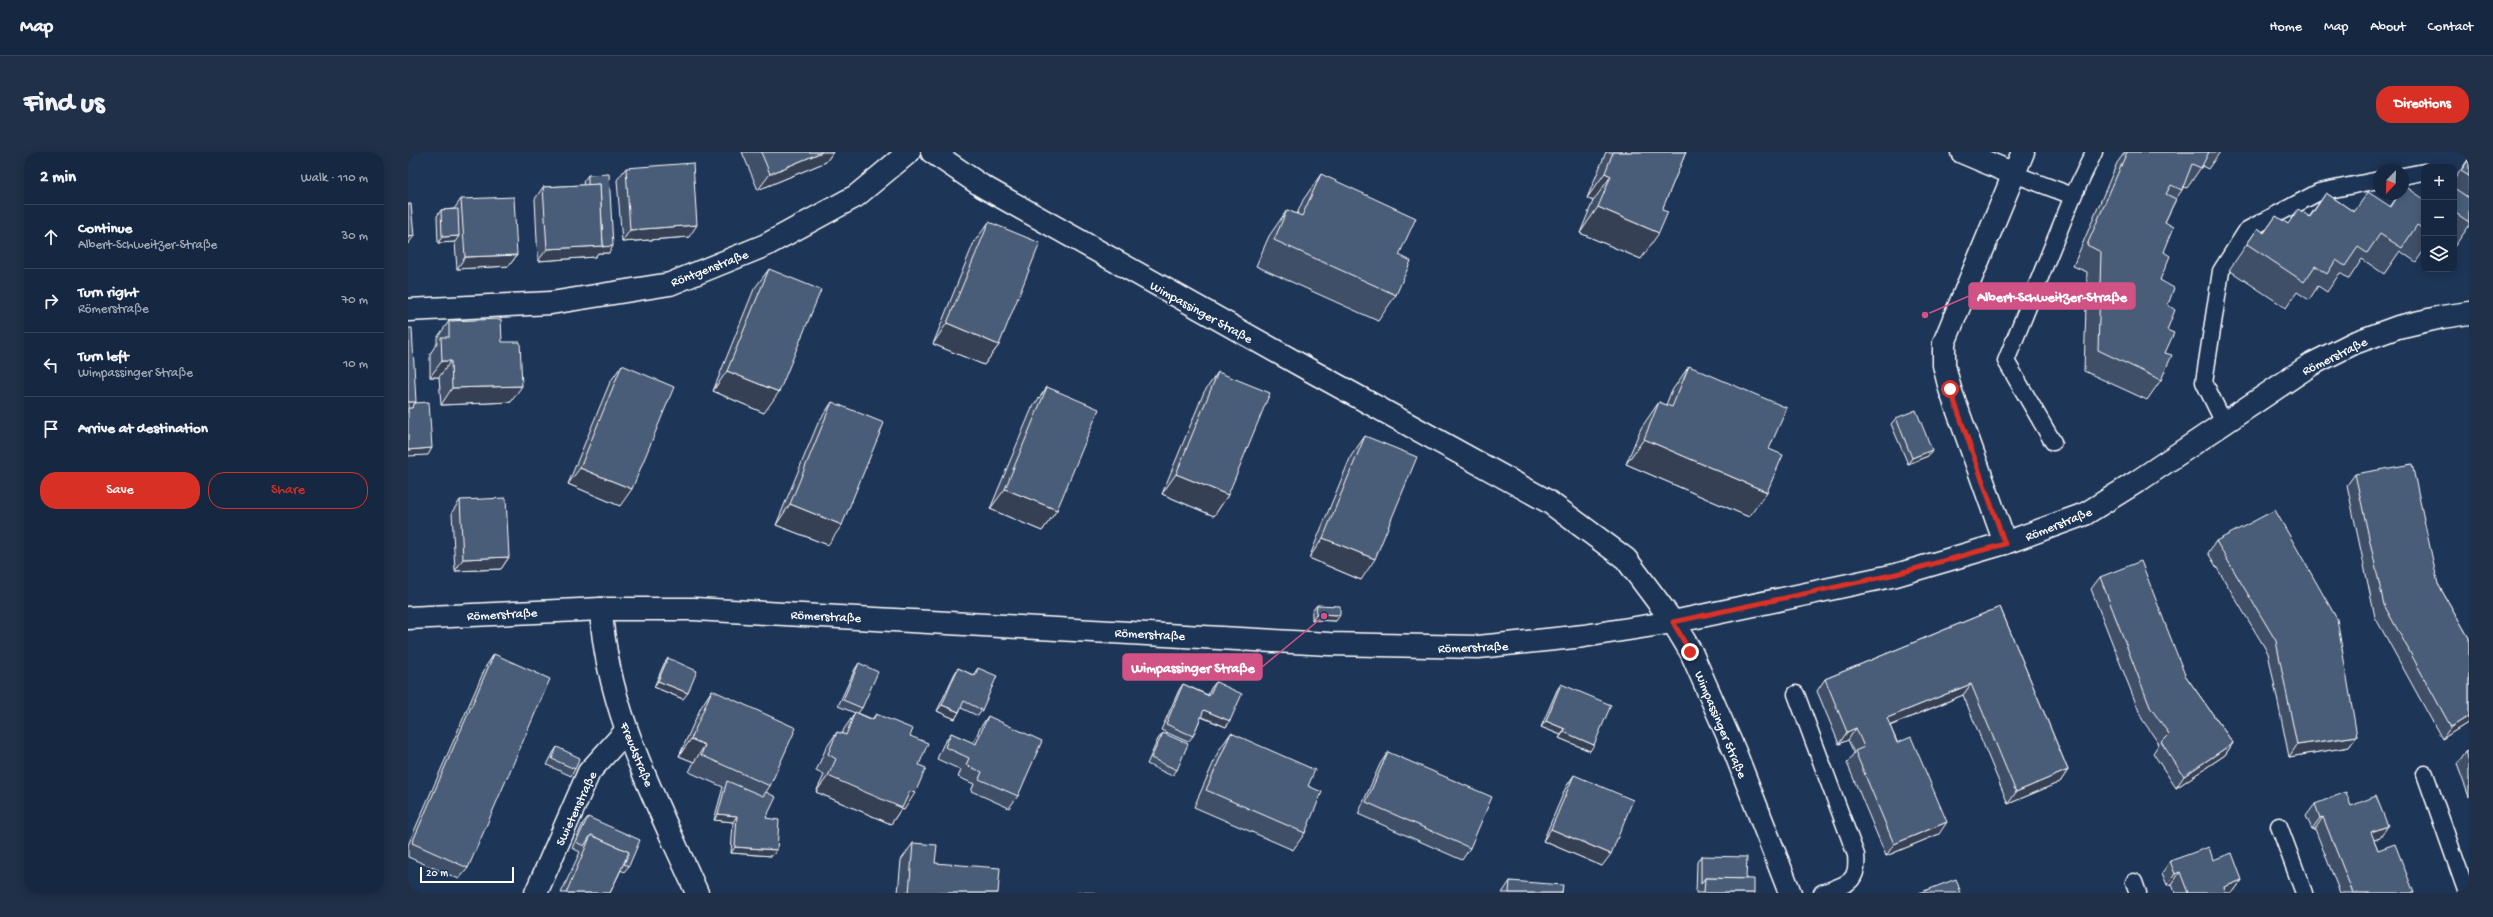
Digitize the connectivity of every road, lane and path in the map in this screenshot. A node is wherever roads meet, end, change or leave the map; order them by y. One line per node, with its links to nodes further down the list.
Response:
1 (910, 152): 11 (street, Röntgenstraße)
2 (932, 152): 18 (street, Wimpassinger Straße)
3 (1962, 152): 7 (street)
4 (2023, 152): 7 (street)
5 (2094, 152): 10 (lane)
6 (2421, 173): 8 (lane)
7 (2014, 174): 10 (lane); 15 (street)
8 (2409, 175)
9 (2373, 181): 13 (lane)
10 (2073, 196): 14 (lane)
11 (408, 310)
12 (2469, 313): 13 (street, Römerstraße)
13 (2224, 423): 15 (street, Römerstraße)
14 (2053, 442)
15 (2005, 544): 18 (street, Römerstraße)
16 (601, 609): 17 (street, Römerstraße); 18 (street, Römerstraße); 20 (street, Freudstraße)
17 (408, 618)
18 (1673, 622): 25 (street, Wimpassinger Straße)
19 (1796, 694): 26 (lane)
20 (626, 731): 23 (street, Swietenstraße); 24 (street, Freudstraße)
21 (2425, 774): 28 (lane)
22 (2279, 826): 27 (lane)
23 (536, 893)
24 (697, 893)
25 (1790, 893)
26 (1822, 893)
27 (2304, 893)
28 (2467, 893)

